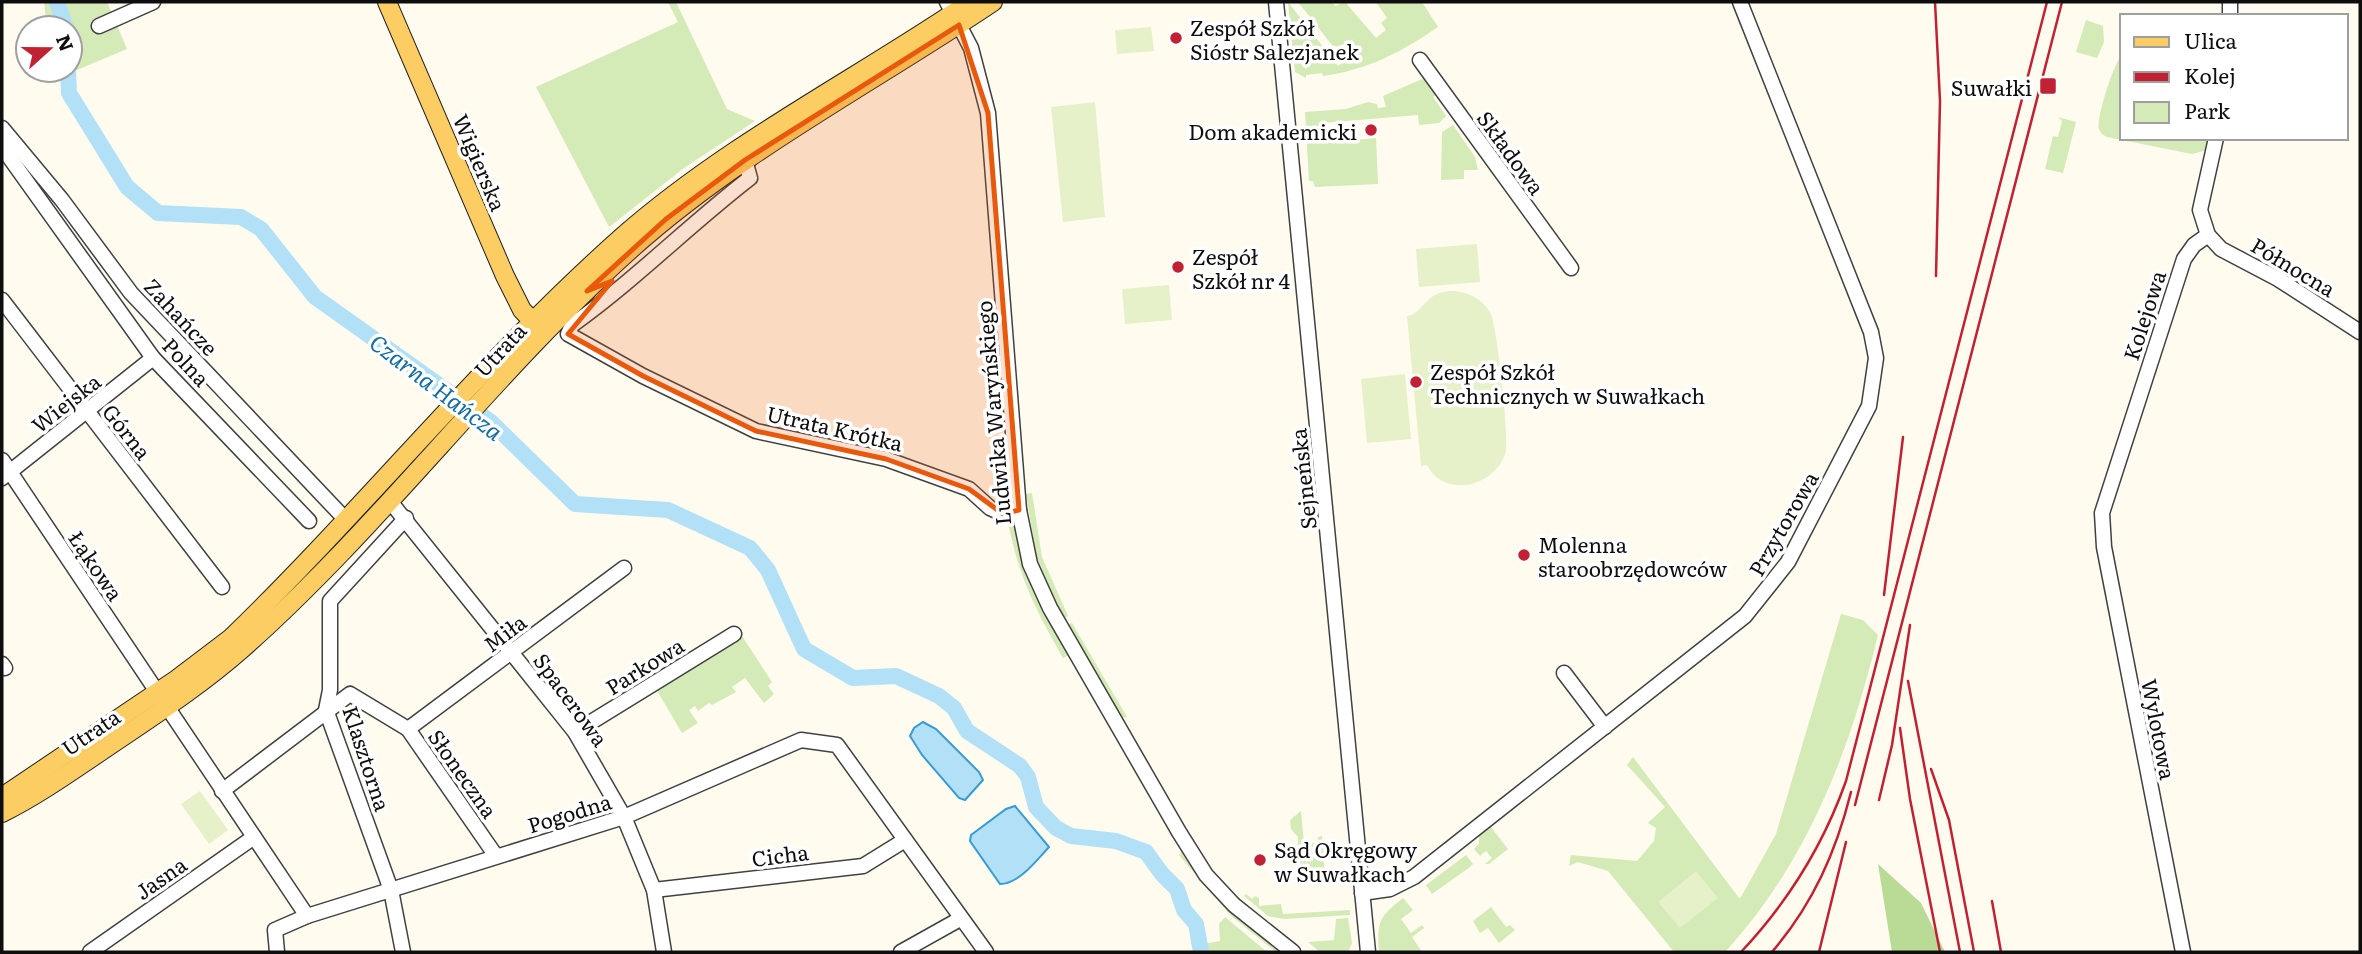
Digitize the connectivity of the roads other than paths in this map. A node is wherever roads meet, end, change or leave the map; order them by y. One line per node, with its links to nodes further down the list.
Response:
1 (153, 2): 8 (street)
2 (387, 2): 19 (main road, Wigierska)
3 (970, 2): 7 (main road, Utrata)
4 (993, 2): 7 (main road, Utrata)
5 (1276, 2): 50 (street, Sejneńska)
6 (1740, 2): 38 (street, Przytorowa)
7 (953, 13): 13 (main road, Utrata); 19 (main road, Utrata); 26 (street, Ludwika Waryńskiego)
8 (99, 26)
9 (1420, 60): 15 (street, Składowa)
10 (2, 128): 29 (street, Zahańcze)
11 (2216, 140): 14 (street)
12 (2, 147): 21 (street, Polna)
13 (745, 160): 16 (main road, Utrata); 17 (street)
14 (2208, 235): 20 (street, Północna); 27 (street, Kolejowa)
15 (1571, 268)
16 (587, 291): 17 (street); 19 (main road, Utrata)
17 (615, 294): 26 (street, Utrata Krótka)
18 (2, 300): 23 (street, Górna)
19 (538, 328): 22 (main road, Utrata)
20 (2360, 332)
21 (153, 358): 23 (street, Wiejska); 30 (street, Polna)
22 (460, 411): 25 (main road, Utrata); 29 (main road, Utrata)
23 (86, 412): 24 (street, Wiejska); 32 (street, Górna)
24 (5, 470): 36 (street, Łąkowa)
25 (389, 500): 28 (street, Spacerowa); 36 (main road, Utrata)
26 (1019, 510): 59 (street, Ludwika Waryńskiego)
27 (2102, 513): 61 (street, Wylotowa)
28 (406, 519): 34 (street, Spacerowa); 37 (street, Klasztorna)
29 (346, 520): 36 (main road, Utrata)
30 (309, 521)
31 (624, 568): 34 (street, Miła)
32 (222, 587)
33 (734, 634): 40 (street, Parkowa)
34 (512, 653): 39 (street, Miła); 40 (street, Spacerowa)
35 (1564, 673): 38 (street)
36 (162, 700): 41 (street); 42 (main road, Utrata); 43 (main road, Utrata)
37 (326, 710): 39 (street, Słoneczna); 41 (street, Słoneczna); 48 (street, Klasztorna)
38 (1605, 727): 50 (street, Przytorowa)
39 (408, 730): 47 (street, Słoneczna)
40 (575, 732): 44 (street, Spacerowa)
41 (222, 791): 45 (street)
42 (2, 797)
43 (2, 813)
44 (624, 817): 46 (street, Pogodna); 47 (street, Pogodna); 49 (street, Spacerowa)
45 (254, 837): 51 (street); 53 (street, Jasna)
46 (905, 839): 49 (street, Cicha); 52 (street, Pogodna)
47 (496, 856): 48 (street, Pogodna)
48 (391, 890): 51 (street, Pogodna); 55 (street, Klasztorna)
49 (654, 890): 56 (street, Spacerowa)
50 (1362, 892): 60 (street, Sejneńska)
51 (307, 916): 54 (street, Pogodna)
52 (960, 919): 57 (street); 58 (street, Pogodna)
53 (90, 952)
54 (277, 952)
55 (403, 952)
56 (664, 952)
57 (901, 952)
58 (986, 952)
59 (1293, 952)
60 (1368, 952)
61 (2183, 952)

